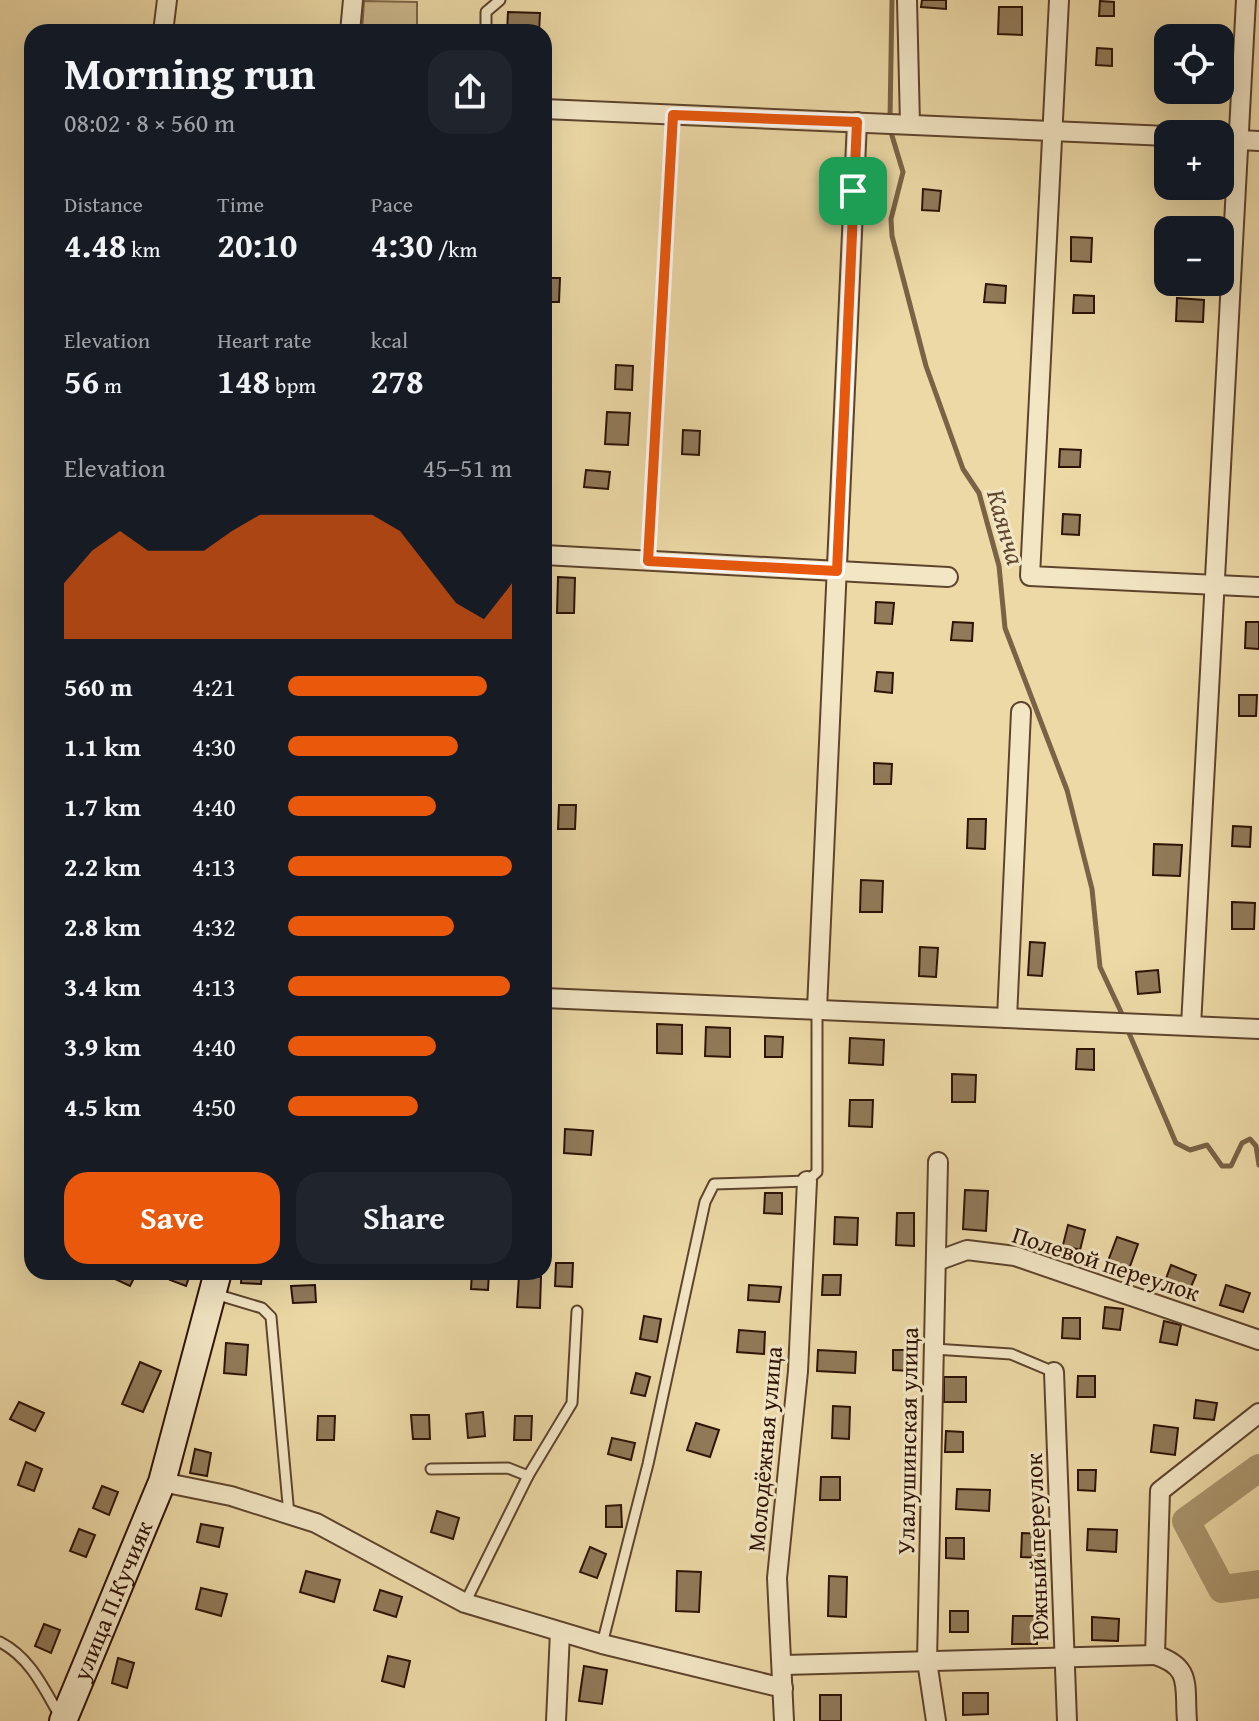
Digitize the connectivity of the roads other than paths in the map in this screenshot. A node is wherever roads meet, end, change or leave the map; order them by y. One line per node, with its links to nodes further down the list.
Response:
1 (167, 0): 7 (street)
2 (353, 0): 8 (street)
3 (500, 0): 9 (lane)
4 (907, 0): 13 (street)
5 (1059, 0): 14 (street)
6 (1246, 0): 17 (street)
7 (164, 24)
8 (351, 24)
9 (486, 24)
10 (552, 109): 11 (street)
11 (673, 115): 12 (street); 20 (lane)
12 (857, 122): 13 (street); 21 (street)
13 (910, 124): 14 (street)
14 (1053, 130): 15 (street); 23 (street)
15 (1154, 135)
16 (1234, 140): 17 (street)
17 (1239, 140): 18 (street); 23 (street)
18 (1259, 141)
19 (552, 555): 20 (street)
20 (648, 561): 21 (street)
21 (837, 571): 22 (street); 27 (street)
22 (948, 577)
23 (1217, 585): 24 (street); 29 (street)
24 (1259, 587)
25 (1021, 712): 28 (street)
26 (552, 998): 27 (street)
27 (817, 1009): 28 (street); 32 (lane)
28 (1007, 1018): 29 (street)
29 (1191, 1026): 30 (street)
30 (1259, 1029)
31 (938, 1162): 33 (street, Улалушинская улица)
32 (807, 1181): 47 (lane); 51 (street, Молодёжная улица)
33 (937, 1261): 36 (street, Полевой переулок); 37 (street, Улалушинская улица)
34 (217, 1283): 42 (street, улица П.Кучияк); 43 (lane)
35 (577, 1311): 41 (lane)
36 (1259, 1340)
37 (934, 1349): 38 (lane); 50 (street, Улалушинская улица)
38 (1054, 1372): 49 (street, Южный переулок)
39 (1259, 1413): 48 (street)
40 (431, 1469): 41 (lane)
41 (528, 1476): 44 (lane)
42 (162, 1482): 43 (street); 53 (street, улица П.Кучияк)
43 (289, 1515): 44 (street)
44 (465, 1603): 45 (street)
45 (560, 1632): 47 (street); 54 (street)
46 (0, 1642): 53 (lane)
47 (602, 1644): 52 (street)
48 (1155, 1655): 49 (street); 58 (street)
49 (1065, 1660): 50 (street); 57 (street, Южный переулок)
50 (927, 1661): 51 (street); 56 (street, Улалушинская улица)
51 (784, 1665): 52 (street, Молодёжная улица)
52 (783, 1688): 55 (street, Молодёжная улица)
53 (63, 1721)
54 (556, 1721)
55 (784, 1721)
56 (936, 1721)
57 (1067, 1721)
58 (1187, 1721)

